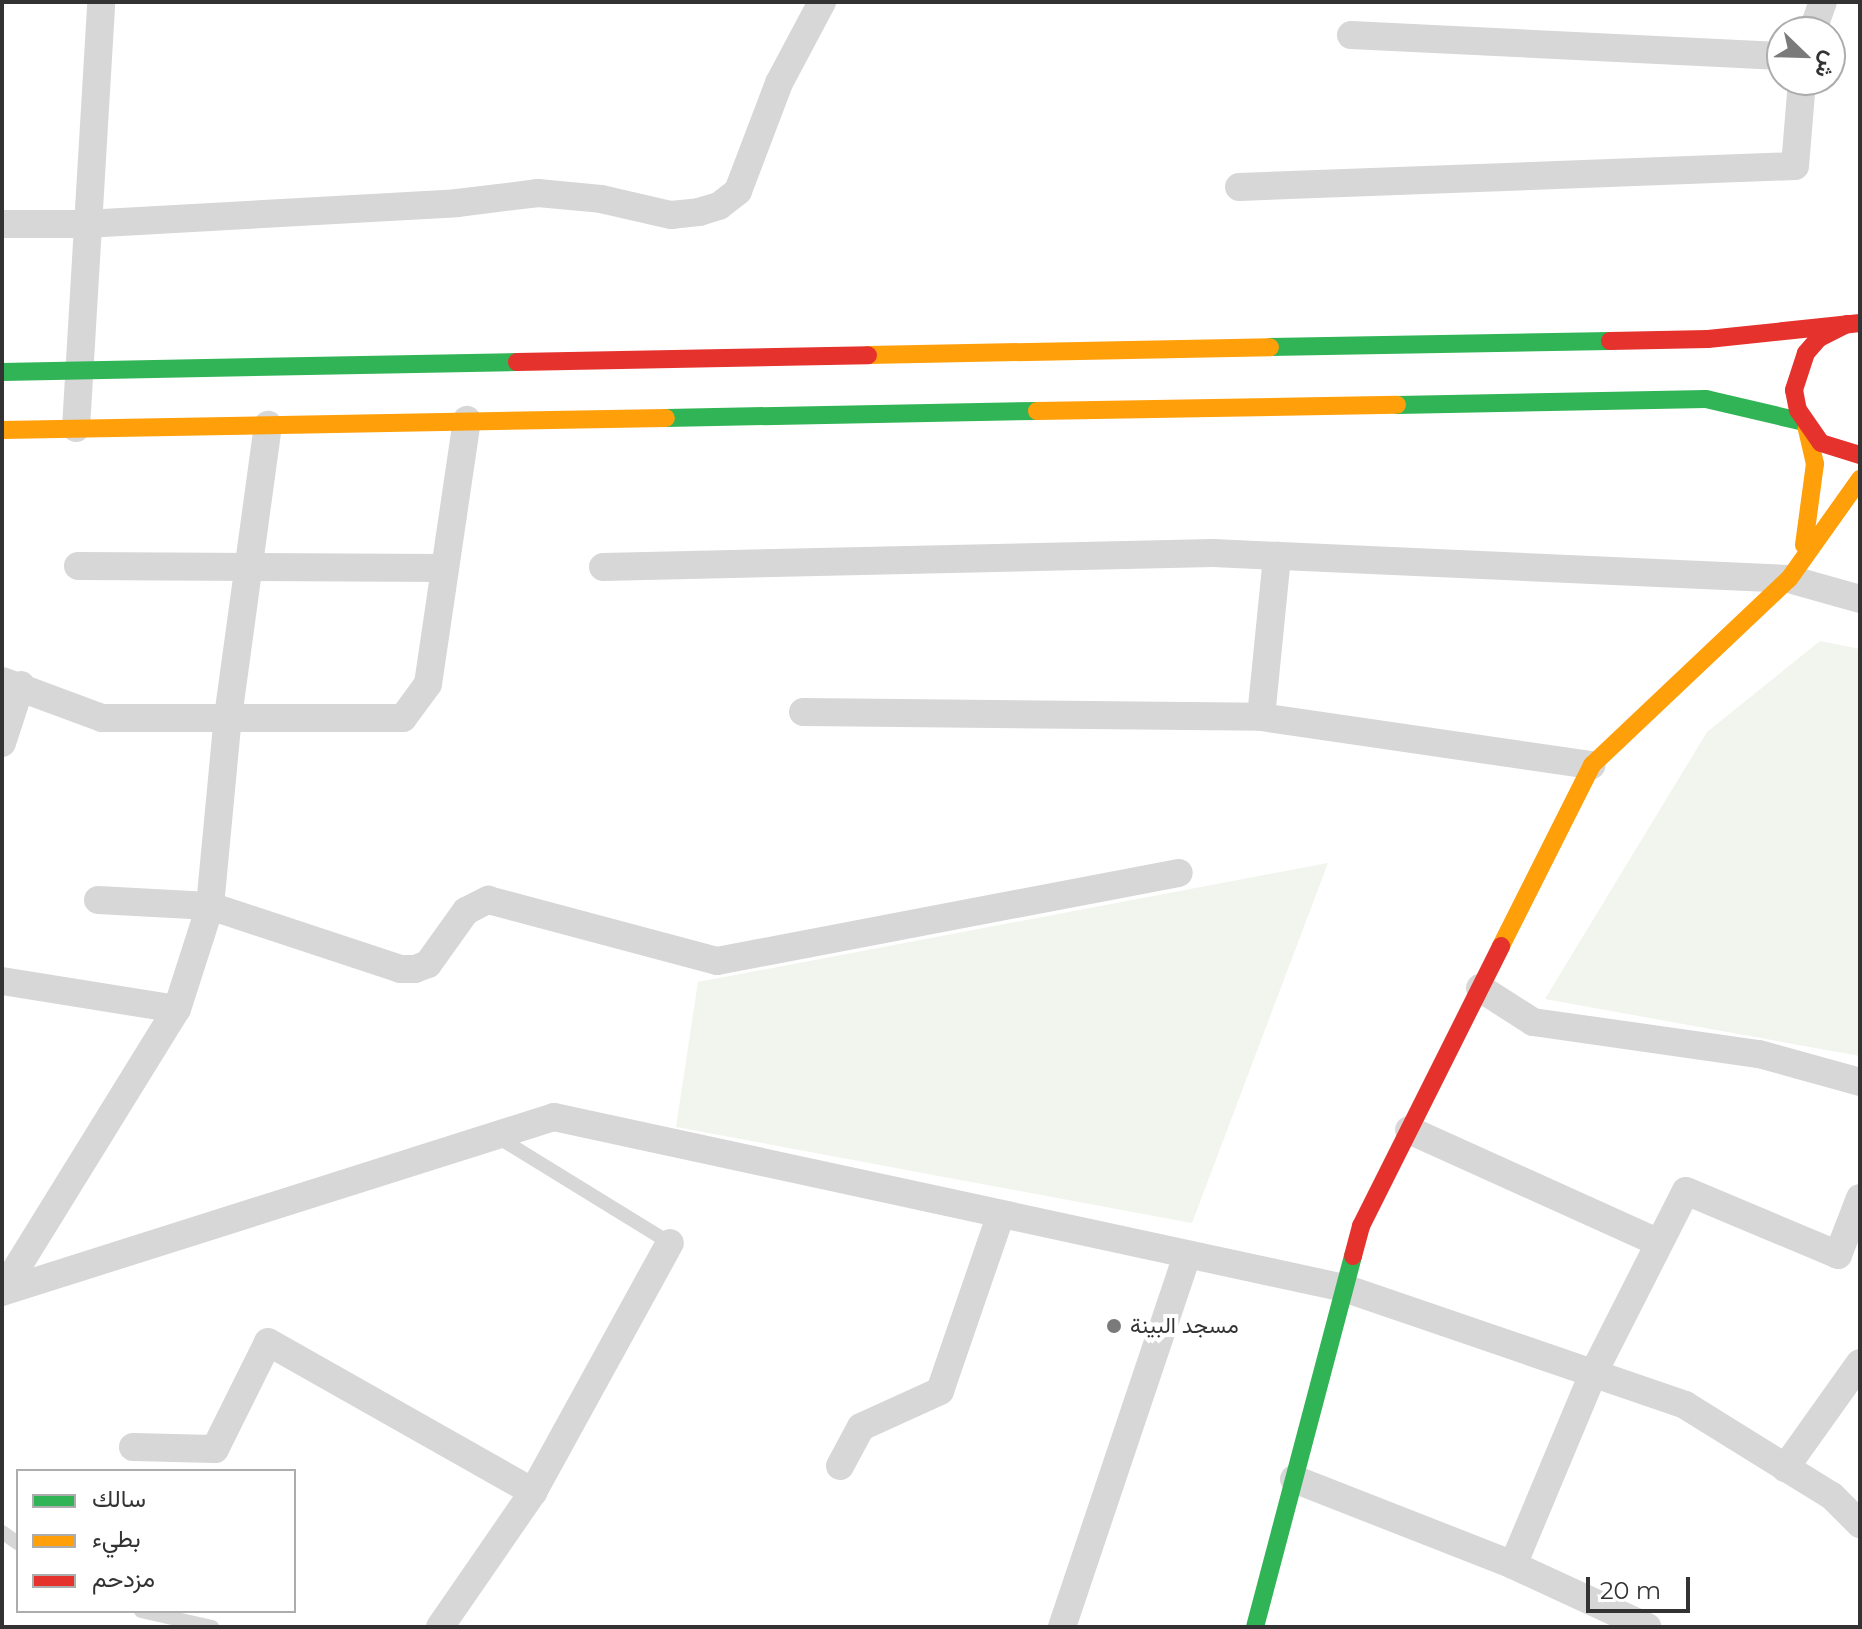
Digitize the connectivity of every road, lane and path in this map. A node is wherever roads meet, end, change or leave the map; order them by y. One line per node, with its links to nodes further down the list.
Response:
1 (101, 2): 8 (street)
2 (822, 2): 8 (street)
3 (1351, 35): 4 (street)
4 (1766, 55)
5 (1801, 96): 6 (street)
6 (1239, 187)
7 (2, 224): 8 (street)
8 (85, 224): 10 (street)
9 (1855, 324): 10 (main road); 14 (main road)
10 (80, 371): 11 (main road); 15 (street)
11 (2, 372)
12 (467, 420): 13 (main road); 14 (main road); 24 (street)
13 (268, 425): 15 (main road); 23 (street)
14 (1806, 425): 17 (main road); 19 (main road)
15 (76, 428): 16 (main road)
16 (2, 430)
17 (1860, 455)
18 (1860, 479): 19 (main road)
19 (1802, 553): 25 (main road)
20 (1277, 556): 22 (street); 25 (street); 30 (street)
21 (78, 566): 23 (street)
22 (603, 567)
23 (249, 568): 24 (street); 29 (street)
24 (445, 568): 29 (street)
25 (1789, 579): 26 (street); 32 (main road)
26 (1860, 599)
27 (11, 683): 29 (street); 31 (street)
28 (803, 712): 30 (street)
29 (228, 717): 35 (street)
30 (1261, 717): 32 (street)
31 (2, 743)
32 (1592, 765): 37 (main road)
33 (1179, 873): 35 (street)
34 (98, 900): 35 (street)
35 (210, 906): 38 (street)
36 (2, 981): 38 (street)
37 (1480, 988): 39 (street); 40 (main road)
38 (177, 1009): 41 (street)
39 (1860, 1082)
40 (1409, 1130): 45 (street); 47 (main road)
41 (495, 1136): 43 (street); 44 (lane)
42 (1860, 1198): 45 (street)
43 (1001, 1214): 46 (street); 51 (street)
44 (670, 1243): 54 (street)
45 (1659, 1243): 49 (street)
46 (1187, 1255): 47 (street); 60 (street)
47 (1344, 1288): 49 (street); 53 (main road)
48 (1860, 1363): 52 (street)
49 (1593, 1374): 52 (street); 56 (street)
50 (133, 1447): 54 (street)
51 (840, 1466)
52 (1785, 1468): 55 (street)
53 (1294, 1479): 56 (street); 61 (main road)
54 (533, 1492): 59 (street)
55 (1860, 1524)
56 (1513, 1565): 62 (street)
57 (150, 1613): 58 (lane)
58 (212, 1627)
59 (440, 1627)
60 (1062, 1627)
61 (1255, 1627)
62 (1647, 1627)

